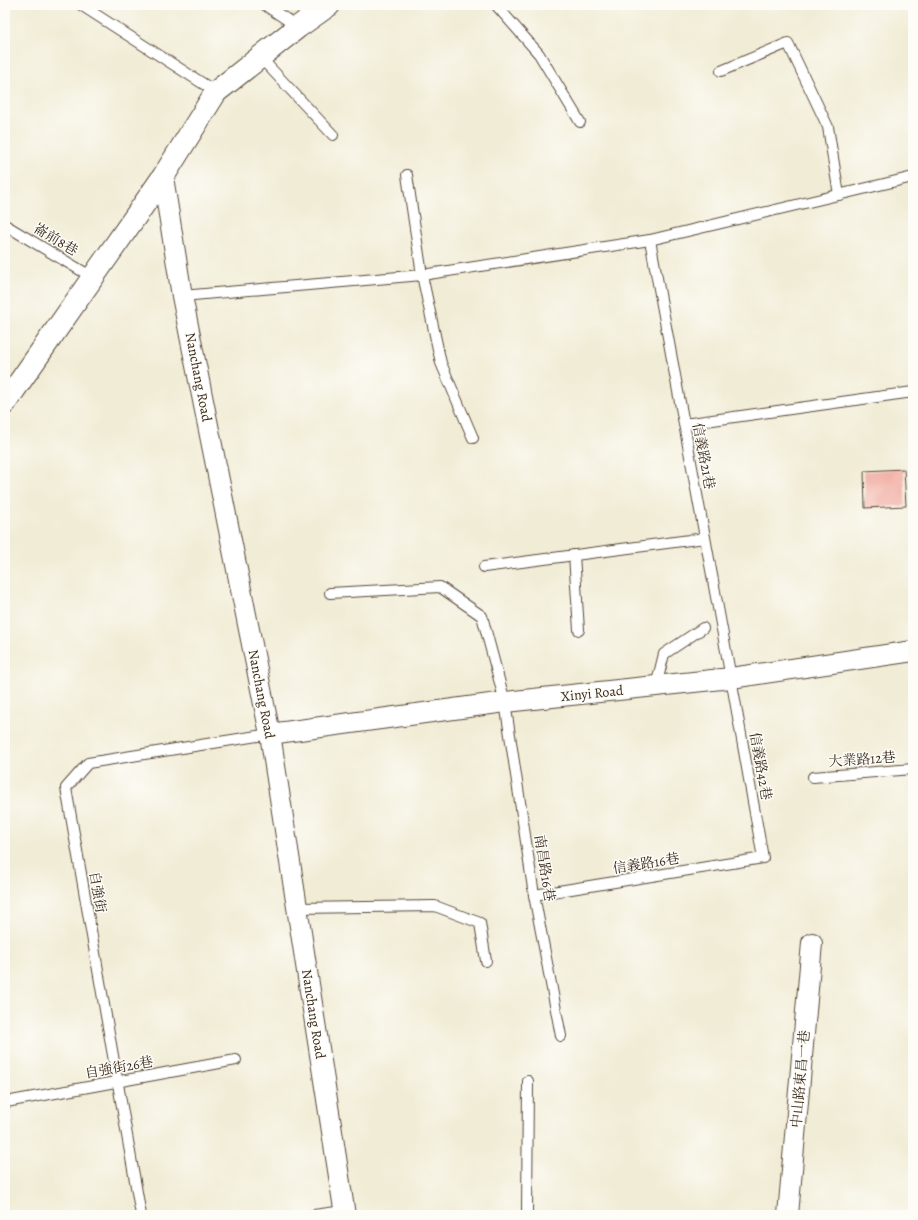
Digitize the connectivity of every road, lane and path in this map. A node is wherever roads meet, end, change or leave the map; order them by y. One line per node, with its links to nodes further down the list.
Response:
1 (81, 5): 8 (lane)
2 (265, 5): 5 (lane)
3 (329, 5): 5 (street)
4 (496, 5): 9 (lane)
5 (298, 27): 6 (street)
6 (260, 57): 8 (street); 10 (lane)
7 (721, 71): 14 (lane)
8 (216, 92): 12 (street)
9 (580, 122)
10 (333, 135)
11 (407, 175): 17 (lane)
12 (163, 177): 18 (street); 19 (street, Nanchang Road)
13 (913, 177): 14 (lane)
14 (839, 195): 16 (lane)
15 (5, 225): 18 (lane, 崙前8巷)
16 (650, 240): 17 (lane); 22 (lane, 信義路21巷)
17 (422, 275): 19 (lane); 23 (lane)
18 (92, 277): 21 (street)
19 (182, 296): 34 (street, Nanchang Road)
20 (913, 392): 22 (lane)
21 (5, 403)
22 (684, 424): 24 (lane, 信義路21巷)
23 (474, 438)
24 (705, 538): 25 (lane); 31 (lane, 信義路21巷)
25 (574, 555): 26 (lane); 29 (lane)
26 (484, 568)
27 (330, 593): 33 (lane, 南昌路16巷)
28 (703, 628): 32 (lane)
29 (579, 630)
30 (913, 651): 31 (street, Xinyi Road)
31 (731, 678): 32 (street, Xinyi Road); 37 (lane, 信義路42巷)
32 (656, 686): 33 (street, Xinyi Road)
33 (505, 702): 34 (street, Xinyi Road); 38 (lane, 南昌路16巷)
34 (270, 734): 39 (street, Nanchang Road); 45 (lane, 自強街)
35 (913, 769): 36 (lane, 大業路12巷)
36 (813, 777)
37 (763, 858): 38 (lane, 信義路16巷)
38 (534, 895): 42 (lane, 南昌路16巷)
39 (297, 908): 41 (lane); 47 (street, Nanchang Road)
40 (812, 943): 51 (street, 中山路東昌一巷)
41 (486, 961)
42 (562, 1036)
43 (236, 1060): 45 (lane, 自強街26巷)
44 (528, 1081): 50 (lane)
45 (118, 1082): 46 (lane, 自強街26巷); 48 (lane, 自強街)
46 (6, 1102)
47 (345, 1213): 49 (lane)
48 (142, 1215)
49 (314, 1215)
50 (527, 1215)
51 (788, 1215)

